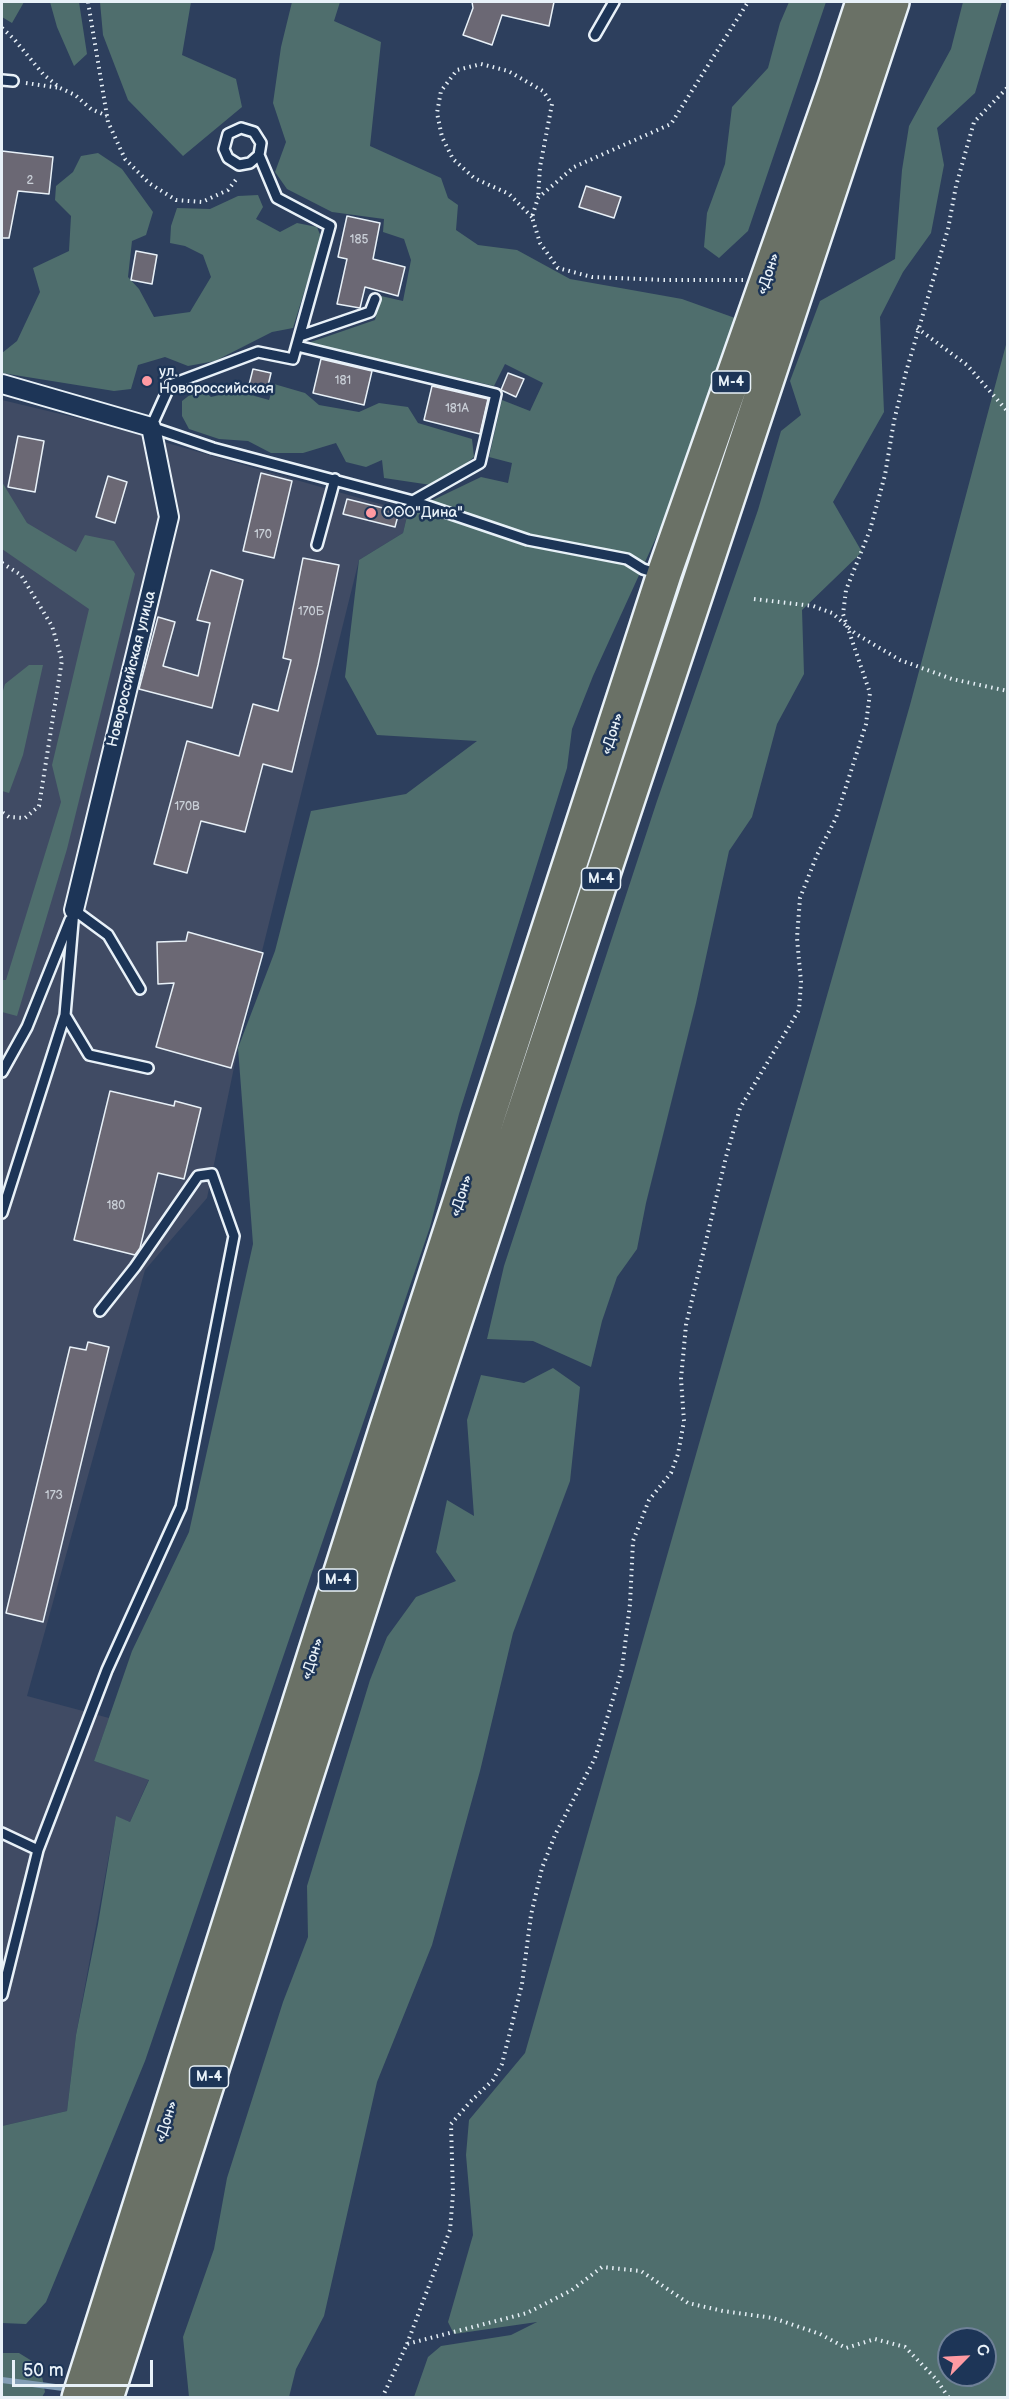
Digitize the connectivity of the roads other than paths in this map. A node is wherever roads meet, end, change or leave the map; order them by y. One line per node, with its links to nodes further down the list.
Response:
1 (614, 2): 4 (lane)
2 (863, 2): 16 (highway, «Дон» / М-4)
3 (892, 2): 29 (highway, «Дон» / М-4)
4 (595, 35)
5 (2, 80): 6 (lane)
6 (13, 81)
7 (259, 155): 7 (lane); 9 (lane)
8 (375, 299): 9 (lane)
9 (300, 336): 10 (lane)
10 (297, 346): 12 (lane); 14 (lane)
11 (2, 384): 12 (street)
12 (151, 428): 13 (lane); 17 (street, Новороссийская улица)
13 (335, 479): 14 (lane); 15 (lane)
14 (413, 501): 16 (lane)
15 (317, 545)
16 (664, 576): 28 (highway, «Дон» / М-4)
17 (74, 910): 18 (lane); 19 (lane); 21 (lane)
18 (140, 989)
19 (65, 1015): 20 (lane); 22 (lane)
20 (148, 1068)
21 (2, 1072)
22 (5, 1189): 23 (lane)
23 (2, 1213)
24 (100, 1311): 26 (lane)
25 (2, 1833): 26 (lane)
26 (38, 1850): 27 (lane)
27 (2, 1995)
28 (79, 2397)
29 (106, 2397)

